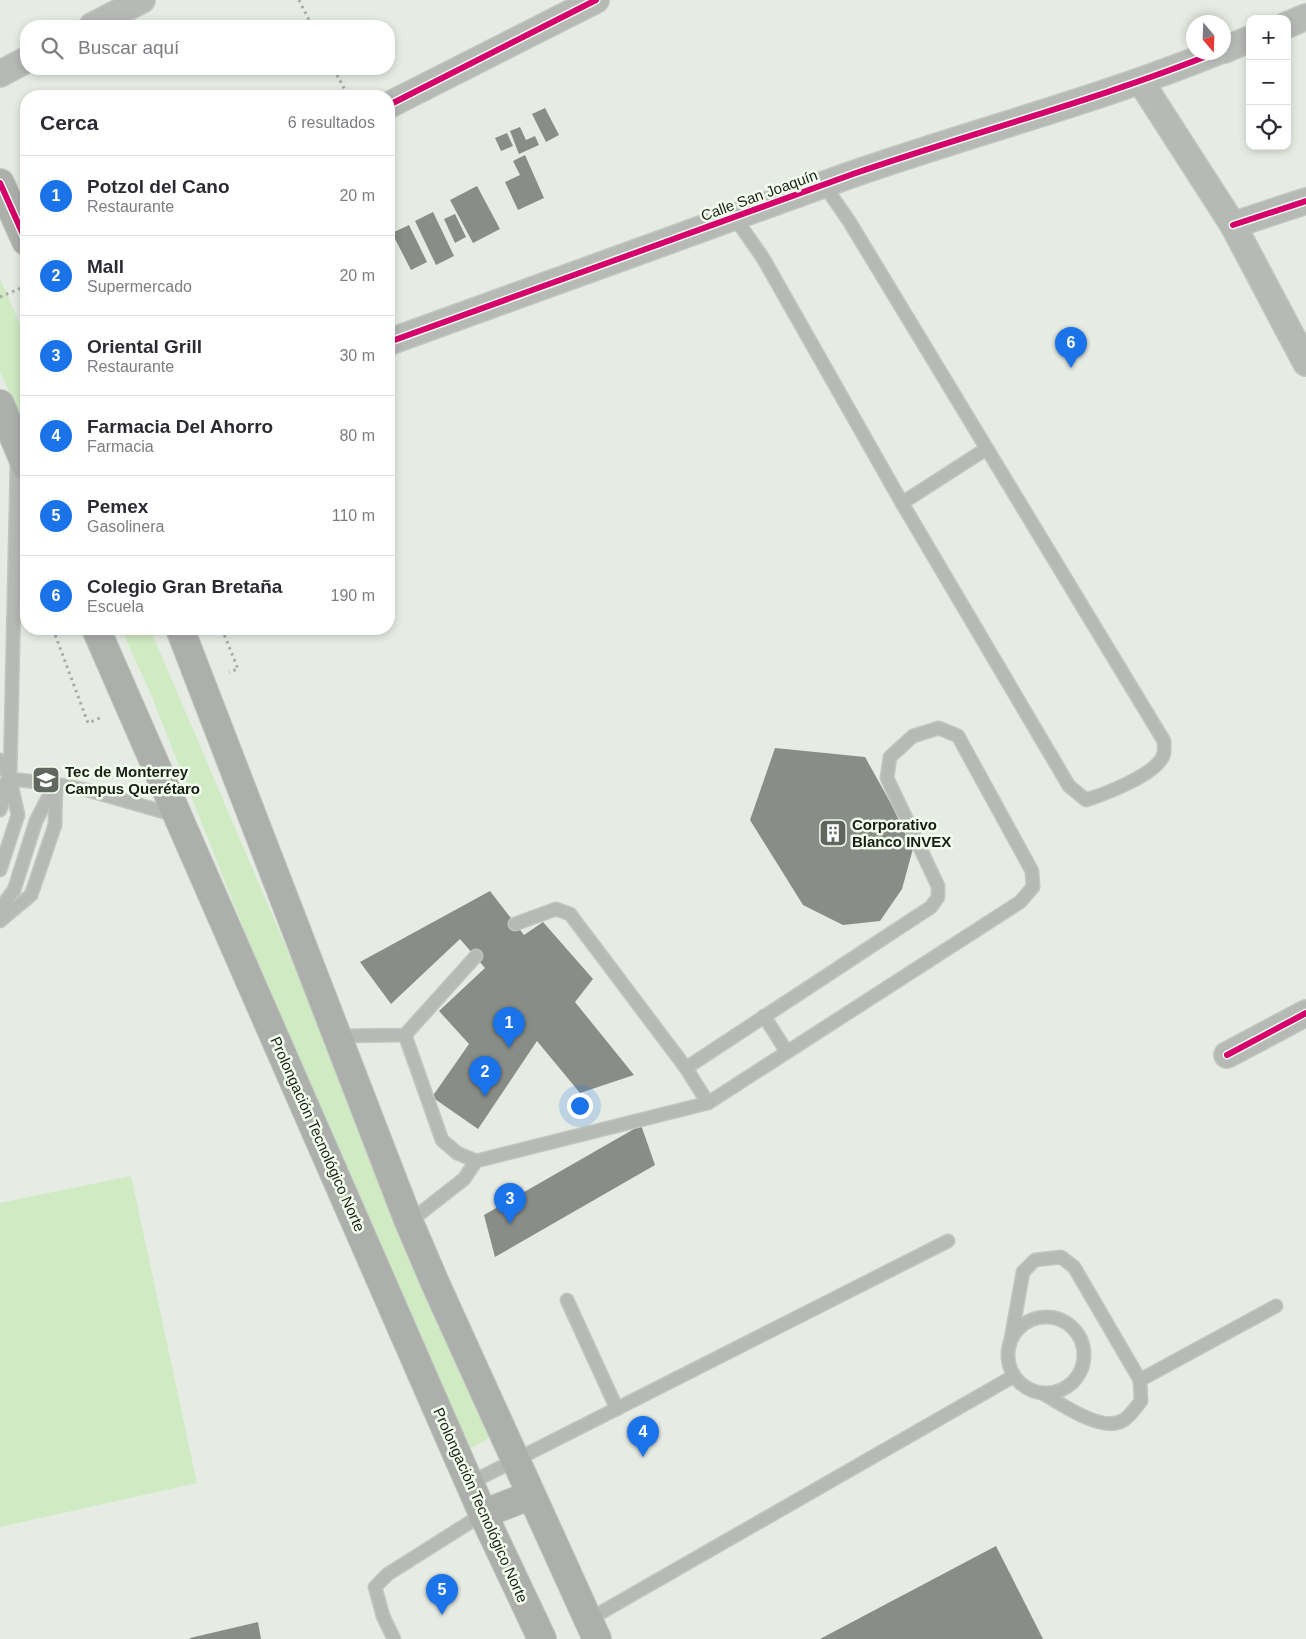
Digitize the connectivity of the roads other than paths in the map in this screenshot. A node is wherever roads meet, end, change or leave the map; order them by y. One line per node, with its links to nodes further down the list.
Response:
1 (142, 0): 4 (street)
2 (596, 0): 12 (street)
3 (1306, 17): 5 (street)
4 (104, 20)
5 (1291, 23)
6 (1246, 41): 7 (street)
7 (1231, 47)
8 (1197, 60): 11 (street, Calle San Joaquín)
9 (20, 63): 10 (street)
10 (0, 74)
11 (1141, 82): 14 (street, Calle San Joaquín); 17 (street)
12 (395, 102)
13 (0, 183): 18 (main road)
14 (824, 185): 16 (street, Calle San Joaquín); 22 (lane)
15 (1306, 201): 17 (street)
16 (735, 218): 19 (street, Calle San Joaquín); 24 (lane)
17 (1233, 225): 20 (street)
18 (20, 228)
19 (395, 340)
20 (1306, 363)
21 (0, 404): 23 (main road)
22 (986, 449): 24 (lane); 24 (lane)
23 (20, 451)
24 (902, 503)
25 (20, 510): 29 (lane)
26 (99, 635): 33 (main road, Prolongación Tecnológico Norte)
27 (182, 635): 42 (main road)
28 (0, 760): 29 (lane)
29 (10, 779): 30 (lane); 31 (lane); 32 (lane); 34 (lane)
30 (56, 784): 33 (lane); 35 (lane); 36 (lane)
31 (0, 788)
32 (0, 810)
33 (179, 816): 58 (main road, Prolongación Tecnológico Norte)
34 (0, 870)
35 (0, 909)
36 (0, 921)
37 (515, 924): 45 (lane)
38 (476, 956): 41 (lane)
39 (1306, 1013): 44 (street)
40 (764, 1016): 43 (lane); 43 (lane); 45 (lane)
41 (405, 1035): 42 (lane); 47 (lane)
42 (336, 1036): 48 (main road)
43 (787, 1052): 46 (lane)
44 (1227, 1055)
45 (686, 1068): 46 (lane)
46 (708, 1103): 47 (lane)
47 (476, 1161): 48 (lane)
48 (409, 1222): 57 (main road)
49 (948, 1241): 56 (lane)
50 (567, 1300): 56 (lane)
51 (1276, 1306): 54 (lane)
52 (1011, 1339): 53 (lane); 54 (lane); 55 (lane)
53 (1014, 1376): 55 (lane); 61 (lane)
54 (1140, 1380): 55 (lane)
55 (1044, 1394)
56 (617, 1409): 57 (lane)
57 (515, 1460): 58 (lane); 59 (main road)
58 (470, 1483): 60 (main road, Prolongación Tecnológico Norte)
59 (531, 1495): 60 (main road); 61 (main road)
60 (483, 1514): 62 (lane); 63 (main road, Prolongación Tecnológico Norte)
61 (592, 1630)
62 (394, 1639)
63 (542, 1639)

